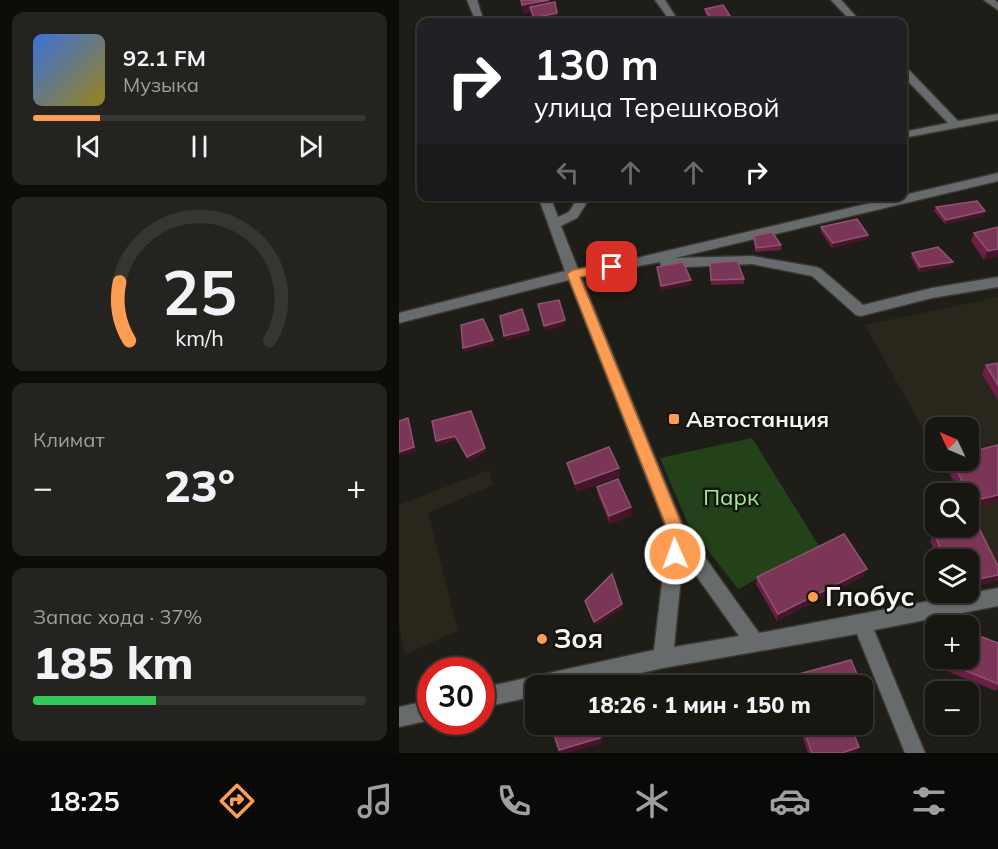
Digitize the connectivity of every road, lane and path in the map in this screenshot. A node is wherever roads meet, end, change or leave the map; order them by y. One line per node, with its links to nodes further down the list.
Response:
1 (472, 0): 6 (street)
2 (660, 0): 7 (street)
3 (836, 0): 8 (street)
4 (989, 0): 5 (street)
5 (998, 8)
6 (479, 18)
7 (672, 18)
8 (854, 18)
9 (907, 74): 11 (street)
10 (998, 117): 11 (street)
11 (956, 125): 12 (street)
12 (907, 134)
13 (998, 177): 14 (street)
14 (907, 199)
15 (546, 201): 18 (street)
16 (582, 201): 18 (street)
17 (897, 201): 19 (street)
18 (554, 224): 20 (street)
19 (632, 264): 20 (street); 21 (street)
20 (573, 274): 22 (street); 23 (street)
21 (998, 282)
22 (399, 318)
23 (677, 533): 26 (street); 27 (street)
24 (998, 597): 25 (street)
25 (862, 623): 26 (street); 33 (street)
26 (754, 642): 27 (street)
27 (663, 658): 28 (street)
28 (586, 675)
29 (525, 688): 30 (street)
30 (495, 695)
31 (417, 713): 32 (street)
32 (399, 717)
33 (915, 753)

